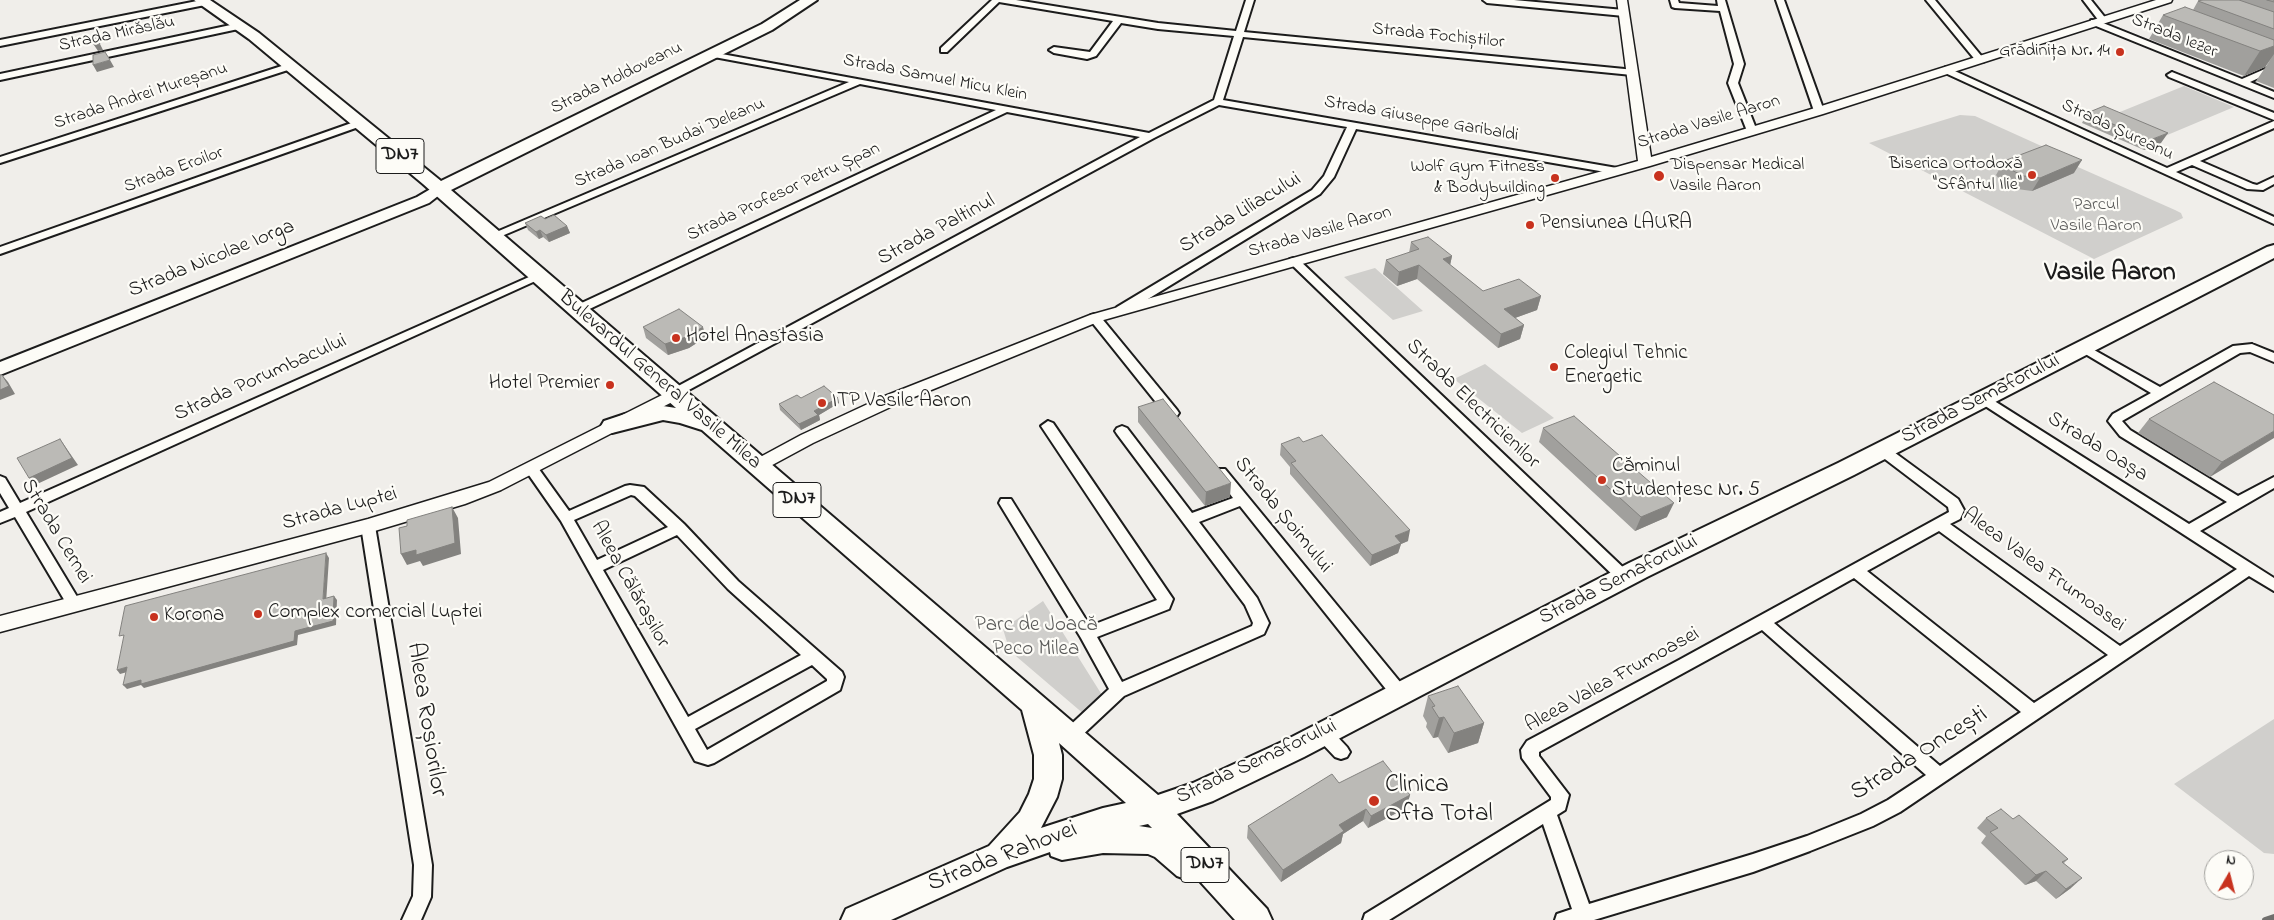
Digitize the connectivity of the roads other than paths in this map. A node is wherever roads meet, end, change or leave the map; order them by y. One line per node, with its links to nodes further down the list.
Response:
1 (810, 0): 21 (main road, Strada Moldoveanu)
2 (998, 0): 14 (street, Strada Fochiștilor); 19 (street)
3 (1250, 0): 17 (street)
4 (1487, 0): 13 (street)
5 (1622, 0): 13 (street)
6 (1674, 0): 12 (street)
7 (1780, 0): 34 (street)
8 (1930, 0): 22 (street)
9 (2087, 0): 15 (street)
10 (2167, 0): 15 (street, Strada Vasile Aaron)
11 (203, 1): 16 (main road, Bulevardul General Vasile Milea / DN7); 18 (street)
12 (1722, 4): 39 (street)
13 (1624, 13): 26 (street)
14 (1119, 20): 17 (street, Strada Fochiștilor); 20 (street)
15 (2098, 21): 22 (street, Strada Vasile Aaron); 30 (street, Strada Iezer)
16 (240, 26): 24 (main road, Bulevardul General Vasile Milea / DN7); 28 (street, Strada Mirăslău)
17 (1240, 33): 26 (street, Strada Fochiștilor); 32 (street)
18 (0, 43)
19 (944, 50)
20 (1054, 50)
21 (714, 54): 29 (street, Strada Samuel Micu Klein); 47 (main road, Strada Moldoveanu)
22 (1980, 60): 25 (street, Strada Vasile Aaron)
23 (2271, 65): 30 (street)
24 (291, 66): 36 (main road, Bulevardul General Vasile Milea / DN7); 41 (street, Strada Andrei Mureșanu)
25 (1946, 70): 34 (street, Strada Vasile Aaron); 45 (street, Strada Șureanu)
26 (1632, 72): 43 (street)
27 (2172, 75): 35 (street)
28 (0, 77)
29 (860, 81): 33 (street, Strada Samuel Micu Klein); 49 (street, Strada Ioan Budai Deleanu)
30 (2242, 82): 31 (street, Strada Iezer)
31 (2274, 95)
32 (1218, 102): 38 (street, Strada Giuseppe Garibaldi); 40 (street, Strada Paltinul)
33 (1006, 109): 40 (street, Strada Samuel Micu Klein); 54 (street, Strada Profesor Petru Șpan)
34 (1819, 111): 39 (street, Strada Vasile Aaron)
35 (2274, 117)
36 (360, 123): 47 (main road, Bulevardul General Vasile Milea / DN7); 50 (street, Strada Eroilor)
37 (2274, 124): 42 (street)
38 (1353, 125): 44 (street, Strada Giuseppe Garibaldi); 55 (street, Strada Liliacului)
39 (1752, 131): 43 (street, Strada Vasile Aaron)
40 (1150, 136): 61 (street, Strada Paltinul)
41 (0, 160)
42 (2192, 161): 45 (street); 46 (street)
43 (1645, 163): 44 (street, Strada Vasile Aaron)
44 (1617, 171): 52 (street, Strada Vasile Aaron)
45 (2167, 172): 48 (street, Strada Șureanu)
46 (2274, 180)
47 (439, 189): 49 (main road, Bulevardul General Vasile Milea / DN7); 59 (main road, Strada Nicolae Iorga)
48 (2274, 221)
49 (493, 236): 53 (main road, Bulevardul General Vasile Milea / DN7)
50 (0, 251)
51 (2274, 251): 57 (main road, Strada Semaforului)
52 (1294, 260): 55 (street, Strada Vasile Aaron); 88 (street, Strada Electricienilor)
53 (538, 276): 54 (main road, Bulevardul General Vasile Milea / DN7); 77 (street, Strada Porumbacului)
54 (576, 310): 61 (main road, Bulevardul General Vasile Milea / DN7)
55 (1121, 310): 56 (street, Strada Vasile Aaron)
56 (1095, 318): 63 (street); 70 (street, Strada Vasile Aaron)
57 (2083, 349): 60 (street, Strada Semaforului); 62 (main road, Strada Semaforului)
58 (2274, 358): 60 (street)
59 (0, 369)
60 (2161, 392): 75 (street)
61 (674, 394): 64 (street, Strada Luptei); 66 (main road, Bulevardul General Vasile Milea / DN7)
62 (1983, 400): 68 (main road, Strada Semaforului); 84 (street, Strada Oașa)
63 (1180, 424)
64 (612, 426): 66 (main road); 71 (street, Strada Luptei)
65 (1048, 426): 93 (street)
66 (714, 429): 70 (main road, Bulevardul General Vasile Milea / DN7)
67 (1122, 431): 80 (street)
68 (1882, 450): 81 (street, Aleea Valea Frumoasei); 88 (main road, Strada Semaforului)
69 (1211, 462): 74 (street, Strada Șoimului)
70 (758, 466): 98 (main road, Bulevardul General Vasile Milea / DN7)
71 (531, 468): 79 (street, Aleea Călărașilor); 82 (street, Strada Luptei)
72 (0, 481): 77 (street, Strada Cernei)
73 (2274, 482): 75 (street)
74 (1242, 500): 80 (street); 97 (street, Strada Șoimului)
75 (2237, 502): 84 (street)
76 (1006, 504): 93 (street)
77 (17, 510): 78 (street, Strada Porumbacului); 90 (street, Strada Cernei)
78 (0, 518)
79 (566, 518): 83 (street); 85 (street, Aleea Călărașilor)
80 (1188, 520): 96 (street)
81 (1940, 524): 87 (street, Aleea Valea Frumoasei); 94 (street, Aleea Valea Frumoasei)
82 (368, 526): 90 (street, Strada Luptei); 107 (street, Aleea Roșiorilor)
83 (679, 528): 85 (street); 95 (street)
84 (2189, 530): 86 (street, Strada Oașa)
85 (594, 568): 100 (street, Aleea Călărașilor)
86 (2248, 569): 89 (street, Strada Oașa); 94 (street, Strada Oncești)
87 (1856, 571): 91 (street, Aleea Valea Frumoasei); 99 (street)
88 (1624, 577): 97 (main road, Strada Semaforului)
89 (2274, 585)
90 (74, 604): 92 (street, Strada Luptei)
91 (1763, 622): 102 (street); 104 (street, Aleea Valea Frumoasei)
92 (0, 624)
93 (1087, 634): 96 (street)
94 (2120, 655): 99 (street, Strada Oncești)
95 (812, 657): 100 (street); 100 (street, Aleea Călărașilor)
96 (1118, 691): 101 (street)
97 (1399, 693): 103 (main road, Strada Semaforului)
98 (1034, 705): 101 (main road, Bulevardul General Vasile Milea / DN7); 105 (main road)
99 (2034, 713): 102 (street, Strada Oncești)
100 (684, 727)
101 (1070, 736): 103 (main road, Bulevardul General Vasile Milea / DN7)
102 (1939, 775): 106 (street, Strada Oncești)
103 (1154, 810): 105 (main road, Strada Rahovei); 110 (main road, Bulevardul General Vasile Milea / DN7)
104 (1547, 811): 106 (street); 111 (street)
105 (1000, 856): 108 (main road, Strada Rahovei); 109 (main road)
106 (1583, 914): 112 (street, Strada Oncești)
107 (412, 920)
108 (857, 920)
109 (1248, 920)
110 (1256, 920)
111 (1372, 920)
112 (1564, 920)

